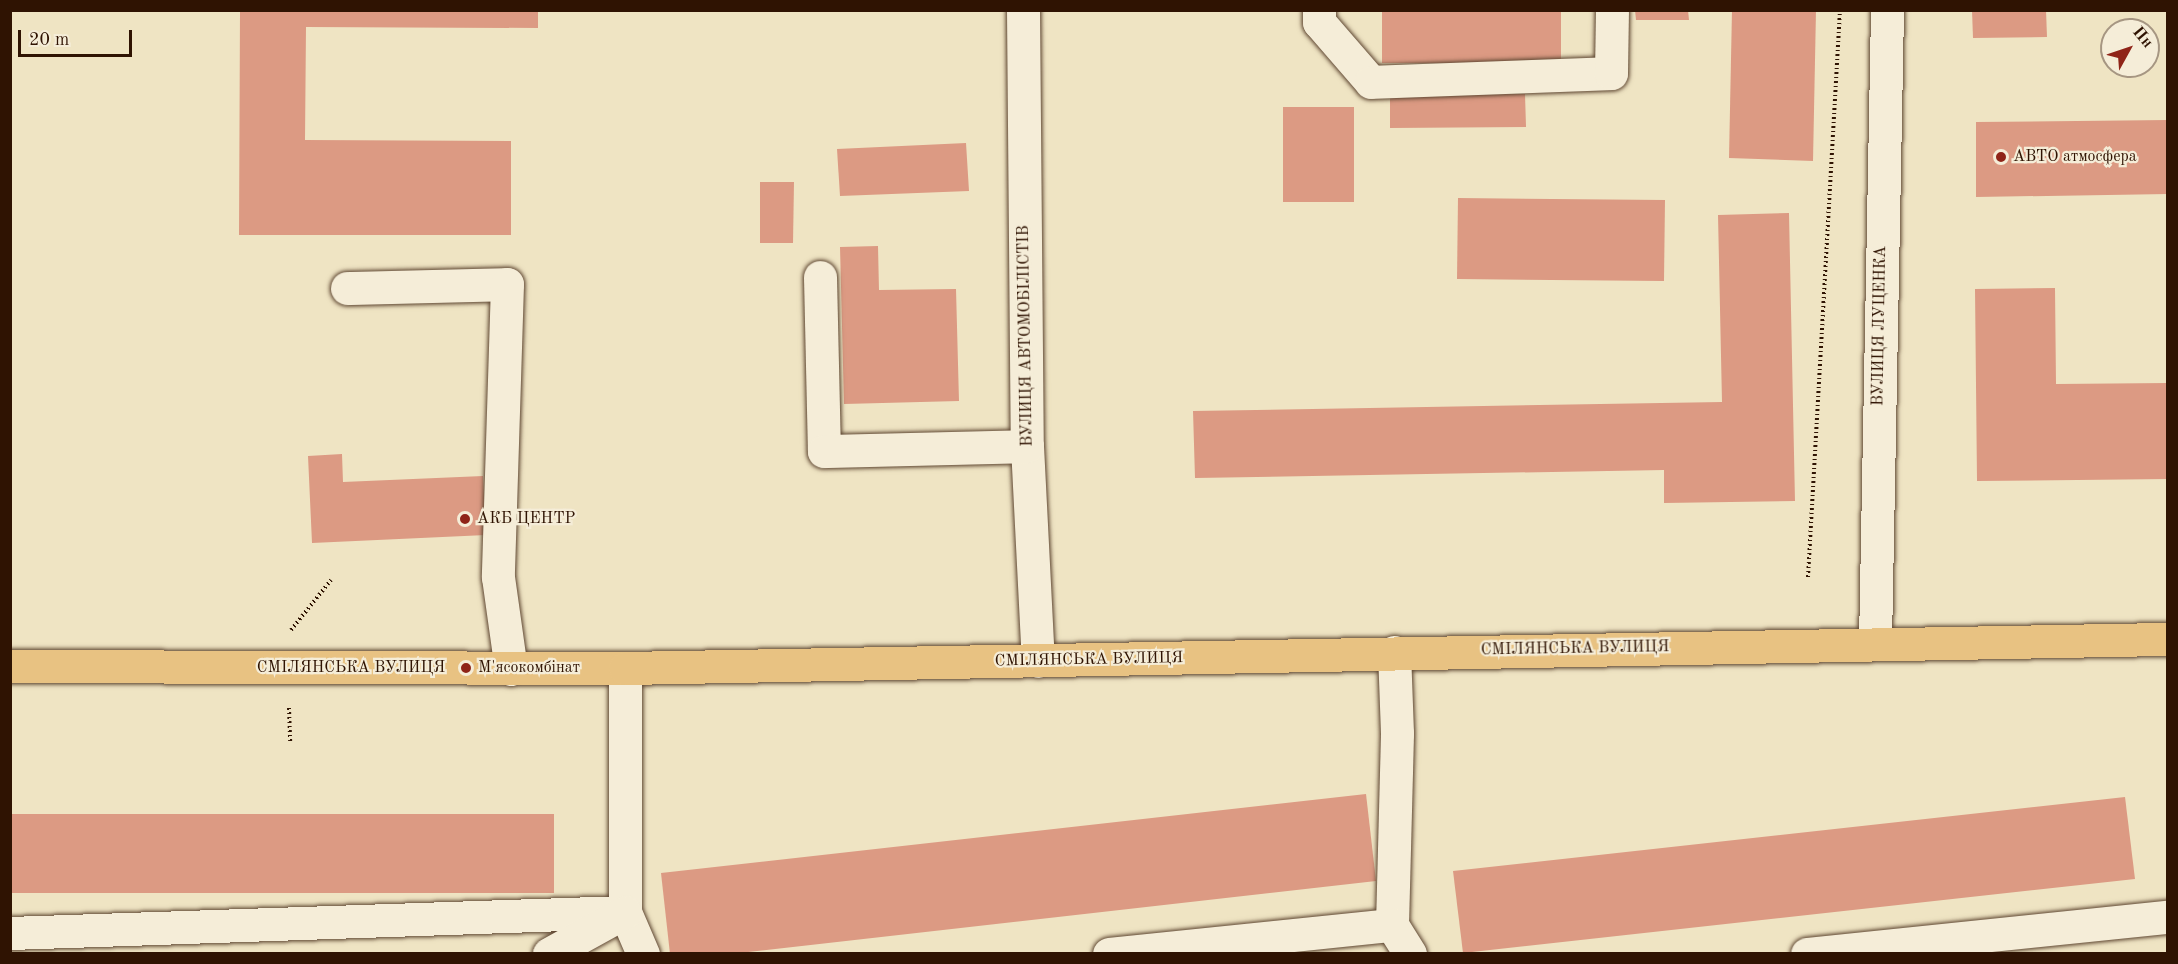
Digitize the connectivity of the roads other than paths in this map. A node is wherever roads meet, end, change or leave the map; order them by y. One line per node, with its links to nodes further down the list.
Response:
1 (1023, 10): 7 (street, ВУЛИЦЯ АВТОМОБІЛІСТІВ)
2 (1319, 10): 3 (street)
3 (1612, 10)
4 (1887, 10): 9 (street, ВУЛИЦЯ ЛУЦЕНКА)
5 (820, 277): 7 (street)
6 (347, 288): 14 (street)
7 (1027, 446): 11 (street, ВУЛИЦЯ АВТОМОБІЛІСТІВ)
8 (2168, 639): 9 (main road, СМІЛЯНСЬКА ВУЛИЦЯ)
9 (1875, 642): 10 (main road, СМІЛЯНСЬКА ВУЛИЦЯ)
10 (1394, 652): 11 (main road, СМІЛЯНСЬКА ВУЛИЦЯ); 17 (street)
11 (1038, 661): 13 (main road, СМІЛЯНСЬКА ВУЛИЦЯ)
12 (10, 666): 14 (main road, СМІЛЯНСЬКА ВУЛИЦЯ)
13 (625, 668): 14 (main road, СМІЛЯНСЬКА ВУЛИЦЯ); 15 (street)
14 (511, 669)
15 (624, 912): 18 (street); 19 (street); 20 (street)
16 (2168, 917): 23 (street)
17 (1392, 925): 21 (street); 22 (street)
18 (10, 933)
19 (549, 954)
20 (644, 954)
21 (1109, 954)
22 (1410, 954)
23 (1807, 954)

